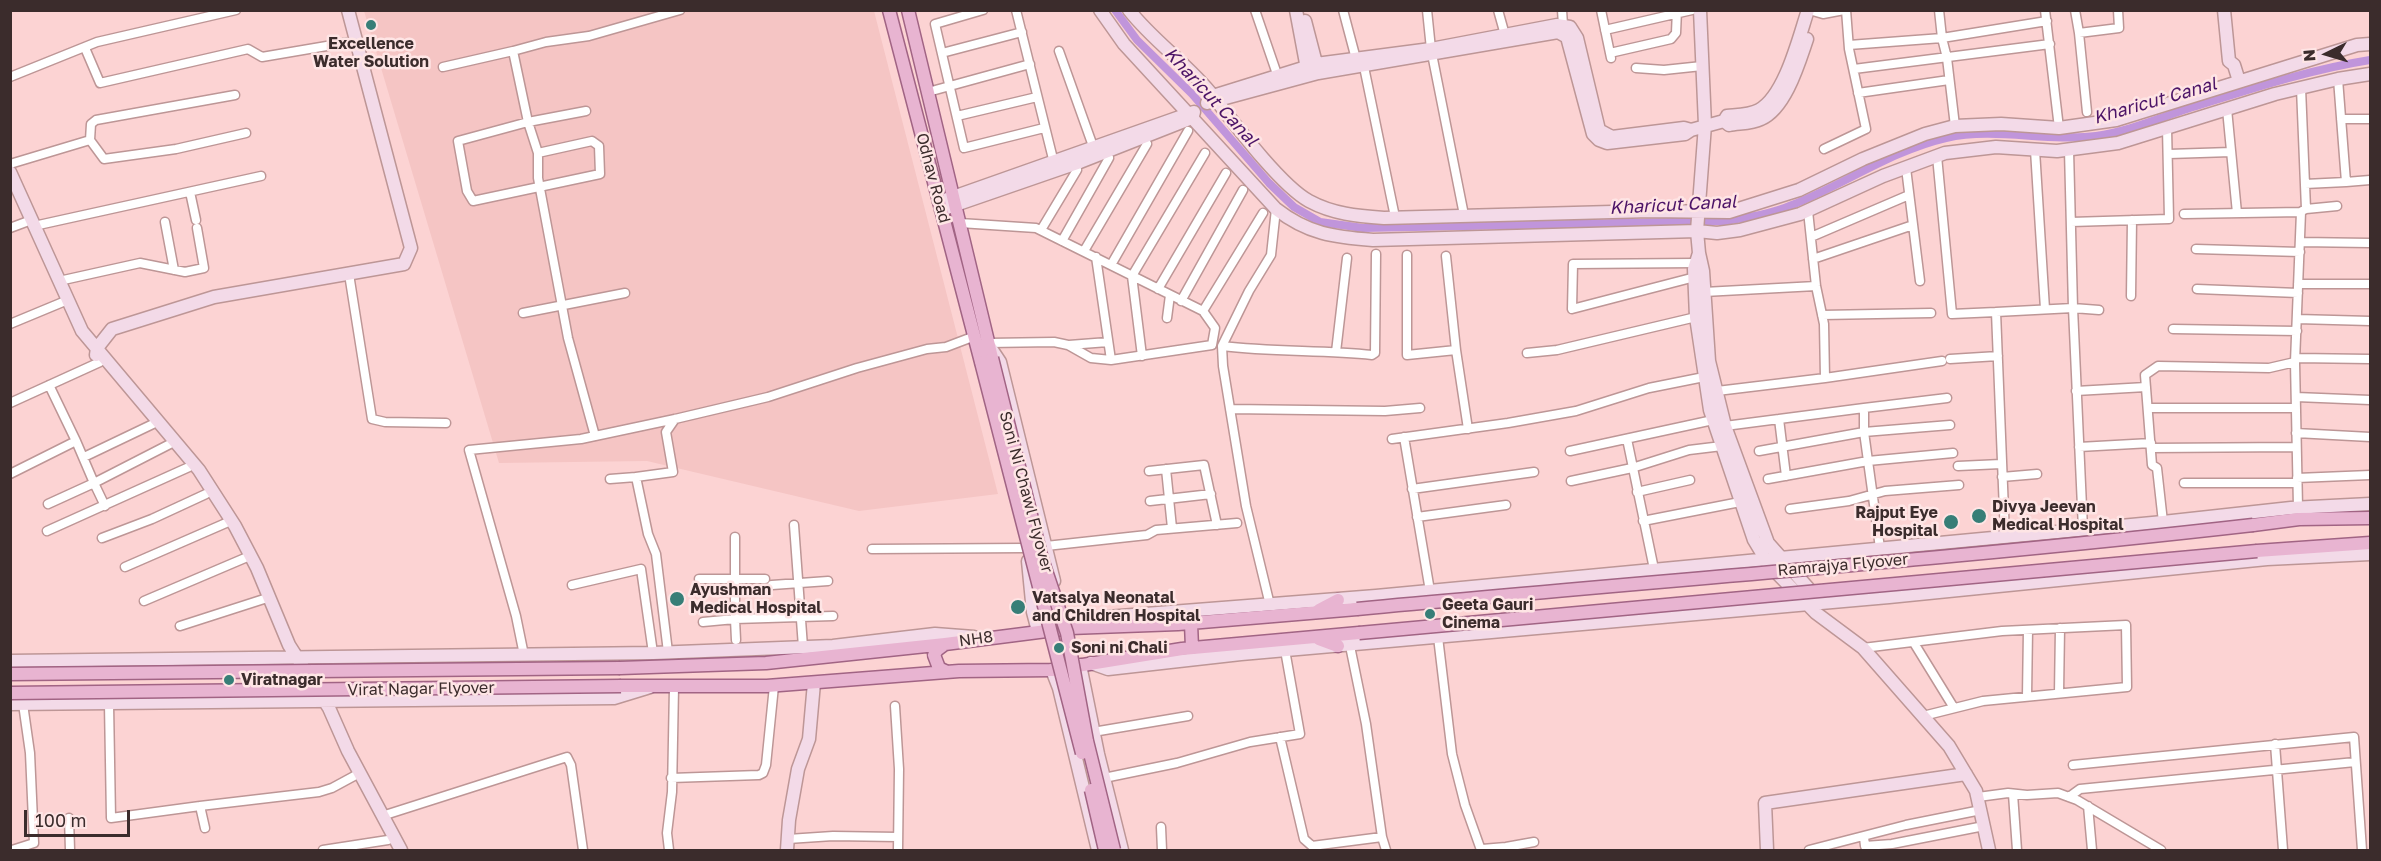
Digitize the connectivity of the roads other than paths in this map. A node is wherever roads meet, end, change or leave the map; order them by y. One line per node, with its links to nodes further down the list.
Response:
1 (236, 10): 40 (street)
2 (348, 10): 36 (street)
3 (680, 10): 41 (street)
4 (889, 10): 109 (main road, Odhav Road)
5 (908, 10): 62 (main road, Odhav Road)
6 (983, 10): 44 (street)
7 (1016, 10): 32 (street)
8 (1100, 10): 66 (street)
9 (1129, 10): 66 (street)
10 (1255, 10): 56 (street)
11 (1296, 10): 53 (street)
12 (1303, 10): 53 (street)
13 (1343, 10): 46 (street)
14 (1427, 10): 43 (street)
15 (1498, 10): 34 (street)
16 (1562, 10): 30 (street)
17 (1601, 10): 31 (street)
18 (1692, 10): 28 (street)
19 (1700, 10): 49 (street)
20 (1845, 10): 27 (street); 39 (street)
21 (1939, 10): 35 (street)
22 (2045, 10): 29 (street)
23 (2075, 10): 33 (street)
24 (2118, 10): 33 (street)
25 (2224, 10): 48 (street)
26 (2231, 10): 48 (street)
27 (1812, 11): 74 (street)
28 (1678, 12): 31 (street); 31 (street)
29 (2046, 21): 35 (street); 37 (street)
30 (1560, 28): 34 (street); 43 (street); 74 (street)
31 (1605, 30)
32 (1022, 32): 44 (street); 47 (street)
33 (2079, 33): 69 (street)
34 (1505, 35): 43 (street)
35 (1942, 38): 39 (street); 45 (street)
36 (356, 41): 40 (street); 145 (street)
37 (2050, 44): 45 (street); 77 (street)
38 (2370, 44): 59 (street)
39 (1849, 45): 52 (street)
40 (85, 48): 55 (street)
41 (513, 51): 50 (street); 73 (street)
42 (1059, 51): 83 (street)
43 (1431, 51): 46 (street); 118 (street)
44 (942, 53): 60 (street)
45 (1947, 58): 52 (street); 58 (street)
46 (1360, 61): 53 (street); 119 (street)
47 (1030, 64): 60 (street); 65 (street)
48 (2234, 65): 59 (street)
49 (1701, 66): 51 (street); 74 (street)
50 (443, 67)
51 (1636, 68)
52 (1854, 69): 63 (street)
53 (1312, 70): 56 (street); 66 (street)
54 (2370, 74): 57 (street)
55 (10, 77)
56 (1278, 77): 66 (street)
57 (2338, 79): 61 (street); 71 (street)
58 (1949, 80): 63 (street); 75 (street)
59 (2239, 81): 77 (street)
60 (950, 87): 62 (street); 70 (street)
61 (2301, 88): 67 (street); 102 (street)
62 (928, 92): 108 (main road, Odhav Road)
63 (1858, 93): 84 (street)
64 (235, 95): 81 (street)
65 (1036, 97): 70 (street); 76 (street)
66 (1202, 107): 83 (street); 108 (street); 111 (street); 119 (street)
67 (2227, 109): 78 (street); 87 (street)
68 (586, 111): 73 (street)
69 (2086, 112)
70 (957, 116): 76 (street)
71 (2341, 119): 72 (street); 101 (street)
72 (2370, 119)
73 (528, 122): 88 (street); 103 (street)
74 (1705, 125): 114 (street)
75 (1955, 126): 77 (street); 114 (street)
76 (1044, 128): 93 (street)
77 (2059, 128)
78 (2167, 128): 86 (street); 90 (street)
79 (1188, 131): 143 (street)
80 (246, 134): 81 (street)
81 (90, 140): 94 (street)
82 (1147, 144): 134 (street)
83 (1094, 149): 93 (street)
84 (1824, 149)
85 (2035, 150): 86 (street); 91 (street); 163 (street)
86 (2069, 150): 122 (street)
87 (2231, 152): 90 (street); 116 (street)
88 (538, 153): 103 (street); 103 (street)
89 (1205, 153): 146 (street)
90 (2169, 154): 120 (street)
91 (1937, 156): 95 (street); 166 (street)
92 (1109, 158): 130 (street)
93 (1053, 163): 108 (street)
94 (10, 164)
95 (1906, 168): 107 (street); 113 (street)
96 (1077, 170): 127 (street)
97 (10, 172): 123 (street)
98 (1226, 173): 152 (street)
99 (261, 176): 106 (street)
100 (2370, 180): 101 (street)
101 (2346, 182): 102 (street)
102 (2305, 184): 112 (street)
103 (540, 186): 161 (street)
104 (10, 187): 123 (street)
105 (1244, 190): 159 (street)
106 (190, 192): 123 (street); 144 (street)
107 (1909, 195): 125 (street); 129 (street)
108 (955, 202): 109 (street); 124 (main road, Odhav Road)
109 (940, 206): 177 (main road, Odhav Road)
110 (2337, 206): 112 (street)
111 (1276, 208): 128 (street); 180 (street)
112 (2304, 210): 116 (street); 131 (street)
113 (1808, 211): 128 (street); 129 (street)
114 (1697, 212): 118 (street); 128 (street)
115 (1263, 213): 165 (street)
116 (2237, 213): 117 (street)
117 (2184, 214)
118 (1464, 215): 119 (street)
119 (1395, 217)
120 (2132, 220): 122 (street); 158 (street)
121 (165, 222): 144 (street)
122 (2071, 222): 162 (street)
123 (30, 224): 126 (street); 148 (street); 160 (street)
124 (960, 224): 127 (street); 177 (main road, Odhav Road)
125 (1913, 225): 142 (street); 149 (street)
126 (10, 228)
127 (1041, 230): 130 (street)
128 (1697, 231): 141 (street)
129 (1811, 237): 142 (street)
130 (1062, 240): 134 (street)
131 (2300, 242): 132 (street); 135 (street)
132 (2370, 243)
133 (2196, 249): 135 (street)
134 (1084, 251): 139 (street)
135 (2300, 252): 154 (street)
136 (1376, 254): 182 (street)
137 (1407, 255): 181 (street)
138 (1446, 256): 181 (street)
139 (1096, 257): 143 (street); 178 (street)
140 (1347, 258): 182 (street)
141 (1697, 258): 147 (street); 147 (street); 155 (street)
142 (1813, 259): 151 (street)
143 (1111, 265): 146 (street)
144 (174, 270): 148 (street)
145 (349, 274): 184 (street); 209 (street)
146 (1132, 276): 152 (street); 185 (street)
147 (1695, 277): 170 (street)
148 (59, 281): 184 (street)
149 (1920, 281)
150 (2370, 284): 154 (street)
151 (1816, 286): 155 (street); 169 (street)
152 (1158, 289): 157 (street)
153 (2197, 289): 154 (street)
154 (2298, 289): 172 (street)
155 (1704, 292): 195 (street)
156 (625, 293): 161 (street)
157 (1170, 295): 159 (street); 171 (street)
158 (2131, 296)
159 (1181, 301): 165 (street)
160 (63, 302): 174 (street); 184 (street)
161 (561, 305): 168 (street); 216 (street)
162 (2073, 308): 163 (street); 164 (street); 196 (street)
163 (2045, 309): 166 (street)
164 (2099, 310)
165 (1203, 311): 185 (street)
166 (1996, 312): 186 (street)
167 (1931, 313): 169 (street)
168 (523, 314)
169 (1822, 315): 192 (street)
170 (1696, 316): 183 (street); 191 (street)
171 (1167, 318)
172 (2297, 319): 173 (street); 176 (street)
173 (2370, 321)
174 (10, 324)
175 (2173, 328): 176 (street)
176 (2297, 331): 190 (street)
177 (980, 342): 179 (street); 188 (main road, Soni Ni Chawl Flyover); 207 (street); 283 (street); 284 (street)
178 (1108, 342): 179 (street); 189 (street)
179 (1068, 345): 189 (street)
180 (1222, 346): 182 (street); 205 (street)
181 (1456, 351): 213 (street)
182 (1336, 352)
183 (1527, 353)
184 (98, 356): 193 (street); 210 (street); 336 (street)
185 (1142, 356): 189 (street)
186 (1998, 356): 192 (street); 233 (street)
187 (2370, 359): 190 (street)
188 (986, 360): 395 (main road, Soni Ni Chawl Flyover, bridge); 396 (main road, Soni Ni Chawl Flyover, bridge)
189 (1111, 360)
190 (2296, 360): 194 (street); 197 (street)
191 (1704, 377): 208 (street); 213 (street)
192 (1825, 378): 195 (street)
193 (49, 385): 200 (street); 221 (street)
194 (2146, 387): 196 (street); 203 (street)
195 (1716, 391): 212 (street)
196 (2076, 391): 226 (street)
197 (2296, 397): 199 (street); 204 (street)
198 (1947, 398): 202 (street)
199 (2370, 400)
200 (10, 403)
201 (1420, 408): 205 (street)
202 (1863, 408): 206 (street); 214 (street)
203 (2148, 408): 204 (street); 224 (street)
204 (2296, 408): 215 (street)
205 (1230, 409): 306 (street)
206 (1779, 418): 212 (street); 225 (street)
207 (675, 419): 216 (street); 244 (street)
208 (1713, 420): 220 (street); 223 (street)
209 (446, 423)
210 (153, 424): 222 (street); 231 (street)
211 (1950, 425): 214 (street)
212 (1725, 426): 290 (street)
213 (1468, 429): 217 (street)
214 (1864, 432): 225 (street); 232 (street)
215 (2296, 433): 218 (street); 227 (street)
216 (595, 436): 335 (street)
217 (1404, 437): 219 (street); 254 (street)
218 (2370, 437)
219 (1392, 439)
220 (1627, 439): 228 (street); 236 (street)
221 (76, 441): 231 (street); 240 (street)
222 (170, 444): 235 (street); 251 (street)
223 (1722, 446): 236 (street); 261 (street)
224 (2151, 446): 226 (street); 227 (street); 272 (street)
225 (1782, 447): 229 (street); 243 (street)
226 (2079, 447): 277 (street)
227 (2296, 447): 249 (street)
228 (1570, 451)
229 (1759, 451)
230 (1953, 453): 232 (street)
231 (84, 457): 251 (street)
232 (1868, 461): 243 (street); 258 (street)
233 (2001, 464): 234 (street); 245 (street)
234 (1958, 466)
235 (189, 467): 256 (street); 265 (street)
236 (1632, 468): 250 (street); 255 (street)
237 (1166, 469): 238 (street); 257 (street); 259 (street)
238 (1149, 471)
239 (1534, 472): 254 (street)
240 (10, 474)
241 (2037, 474): 245 (street)
242 (2370, 475): 249 (street)
243 (1786, 476): 247 (street)
244 (636, 477): 246 (street); 332 (street)
245 (2002, 477): 279 (street)
246 (610, 479)
247 (1768, 479)
248 (1690, 480): 255 (street)
249 (2297, 480): 252 (street); 266 (street)
250 (1571, 481)
251 (94, 483): 262 (street); 265 (street)
252 (2184, 483)
253 (1959, 485): 258 (street)
254 (1412, 489): 268 (street)
255 (1636, 492): 270 (street)
256 (207, 494): 271 (street); 281 (street)
257 (1211, 494): 259 (street); 275 (street)
258 (1872, 495): 267 (street); 285 (street)
259 (1169, 499): 260 (street); 276 (street)
260 (1150, 501)
261 (1740, 502): 270 (street); 291 (street)
262 (48, 504)
263 (2370, 504): 266 (street)
264 (1506, 505): 268 (street)
265 (105, 506): 278 (street)
266 (2298, 507): 272 (street)
267 (1790, 509)
268 (1417, 517): 300 (street)
269 (2370, 518): 308 (main road, Ramrajya Flyover, bridge)
270 (1643, 520): 294 (street)
271 (226, 522): 289 (street); 293 (street)
272 (2163, 522): 277 (street)
273 (1237, 524): 275 (street)
274 (794, 525): 298 (street)
275 (1216, 525): 276 (street)
276 (1172, 528): 283 (street)
277 (2083, 529): 279 (street)
278 (47, 531)
279 (2005, 536): 285 (street)
280 (735, 537): 295 (street)
281 (102, 538)
282 (2370, 543): 286 (main road, Ramrajya Flyover)
283 (1046, 546): 317 (street)
284 (1025, 548): 287 (street); 320 (street)
285 (1880, 548): 290 (street)
286 (2292, 548): 292 (main road); 321 (main road, Ramrajya Flyover, bridge)
287 (872, 549)
288 (2370, 554): 292 (street)
289 (245, 558): 301 (street); 303 (street)
290 (1780, 558): 291 (street); 305 (street)
291 (1765, 559): 294 (street); 304 (street)
292 (2271, 559): 305 (street)
293 (125, 567)
294 (1654, 569): 300 (street)
295 (735, 578): 296 (street); 298 (street); 311 (street)
296 (699, 579)
297 (828, 581): 298 (street)
298 (798, 583): 310 (street)
299 (572, 585): 334 (street)
300 (1430, 591): 302 (street)
301 (264, 599): 315 (street); 336 (street)
302 (1338, 600): 307 (street); 308 (main road)
303 (144, 601)
304 (1809, 603): 305 (street); 312 (street); 322 (street)
305 (1822, 603): 312 (street)
306 (1270, 605): 307 (street); 316 (street)
307 (1292, 609): 308 (main road, NH8); 314 (main road, NH8)
308 (1315, 612)
309 (833, 616): 310 (street)
310 (801, 618): 311 (street); 328 (street)
311 (735, 619): 313 (street); 324 (street)
312 (1827, 620): 330 (street)
313 (703, 622)
314 (1191, 623): 316 (main road, NH8); 329 (main road)
315 (180, 626)
316 (1084, 627): 317 (main road, NH8)
317 (1070, 628): 320 (main road, NH8)
318 (2060, 628): 319 (street); 348 (street); 348 (street)
319 (2028, 630): 325 (street); 349 (street)
320 (1038, 631): 323 (main road, NH8)
321 (1315, 637): 327 (main road); 329 (main road, Ramrajya Flyover)
322 (1438, 637): 327 (street); 400 (street)
323 (984, 638): 326 (main road, NH8); 328 (street)
324 (736, 640)
325 (1914, 643): 330 (street); 354 (street)
326 (945, 644): 339 (main road, NH8); 341 (main road)
327 (1344, 646): 331 (street); 381 (street)
328 (802, 647): 332 (street)
329 (1192, 648): 338 (main road, NH8)
330 (1863, 648): 356 (street)
331 (1285, 650): 338 (street); 358 (street)
332 (668, 652): 334 (street)
333 (637, 653): 334 (street); 335 (street); 339 (street)
334 (653, 653)
335 (524, 655): 336 (street)
336 (294, 658): 337 (street); 350 (street)
337 (10, 661)
338 (1085, 664): 340 (main road, NH8); 357 (street)
339 (638, 667): 342 (main road, Virat Nagar Flyover, bridge)
340 (1052, 670): 341 (main road, NH8); 394 (street)
341 (947, 672): 343 (main road, NH8)
342 (10, 674)
343 (814, 683): 344 (main road, NH8); 385 (street)
344 (774, 686): 346 (main road, NH8); 365 (street)
345 (651, 687): 346 (main road, NH8); 347 (main road, Virat Nagar Flyover, bridge); 350 (street)
346 (674, 687): 365 (street)
347 (10, 693)
348 (2059, 693): 349 (street)
349 (2027, 696): 354 (street)
350 (323, 702): 352 (street); 364 (street); 373 (street)
351 (17, 704): 352 (street); 387 (street)
352 (109, 704): 370 (street)
353 (895, 706): 380 (street)
354 (1954, 708): 356 (street)
355 (1188, 716): 357 (street)
356 (1923, 716): 363 (street)
357 (1093, 732): 366 (street)
358 (1280, 737): 366 (street); 381 (street)
359 (2275, 744): 360 (street); 361 (street); 362 (street)
360 (2355, 762): 362 (street); 376 (street)
361 (2073, 765)
362 (2276, 770): 369 (street); 407 (street)
363 (1966, 774): 368 (street); 401 (street)
364 (356, 775): 370 (street); 384 (street)
365 (671, 778): 392 (street)
366 (1104, 778): 397 (street)
367 (2013, 794): 368 (street); 369 (street); 404 (street)
368 (1978, 797): 372 (street)
369 (2069, 797): 371 (street)
370 (200, 806): 379 (street)
371 (2088, 806): 405 (street); 406 (street)
372 (1981, 810): 377 (street); 382 (street)
373 (382, 816): 390 (street); 391 (street)
374 (69, 818): 388 (street)
375 (2370, 819): 376 (street)
376 (2360, 820): 408 (street)
377 (1984, 826): 382 (street); 403 (street)
378 (1161, 827): 398 (street)
379 (205, 828)
380 (898, 837): 385 (street); 393 (street)
381 (1382, 837): 399 (street)
382 (1864, 837): 402 (street)
383 (1534, 842): 386 (street)
384 (391, 845): 389 (street)
385 (788, 845)
386 (1507, 849): 400 (street)
387 (12, 850)
388 (70, 850)
389 (323, 850)
390 (401, 850)
391 (583, 850)
392 (669, 850)
393 (898, 850)
394 (1098, 850)
395 (1105, 850)
396 (1114, 850)
397 (1122, 850)
398 (1162, 850)
399 (1386, 850)
400 (1481, 850)
401 (1767, 850)
402 (1809, 850)
403 (1989, 850)
404 (2017, 850)
405 (2092, 850)
406 (2161, 850)
407 (2283, 850)
408 (2362, 850)

